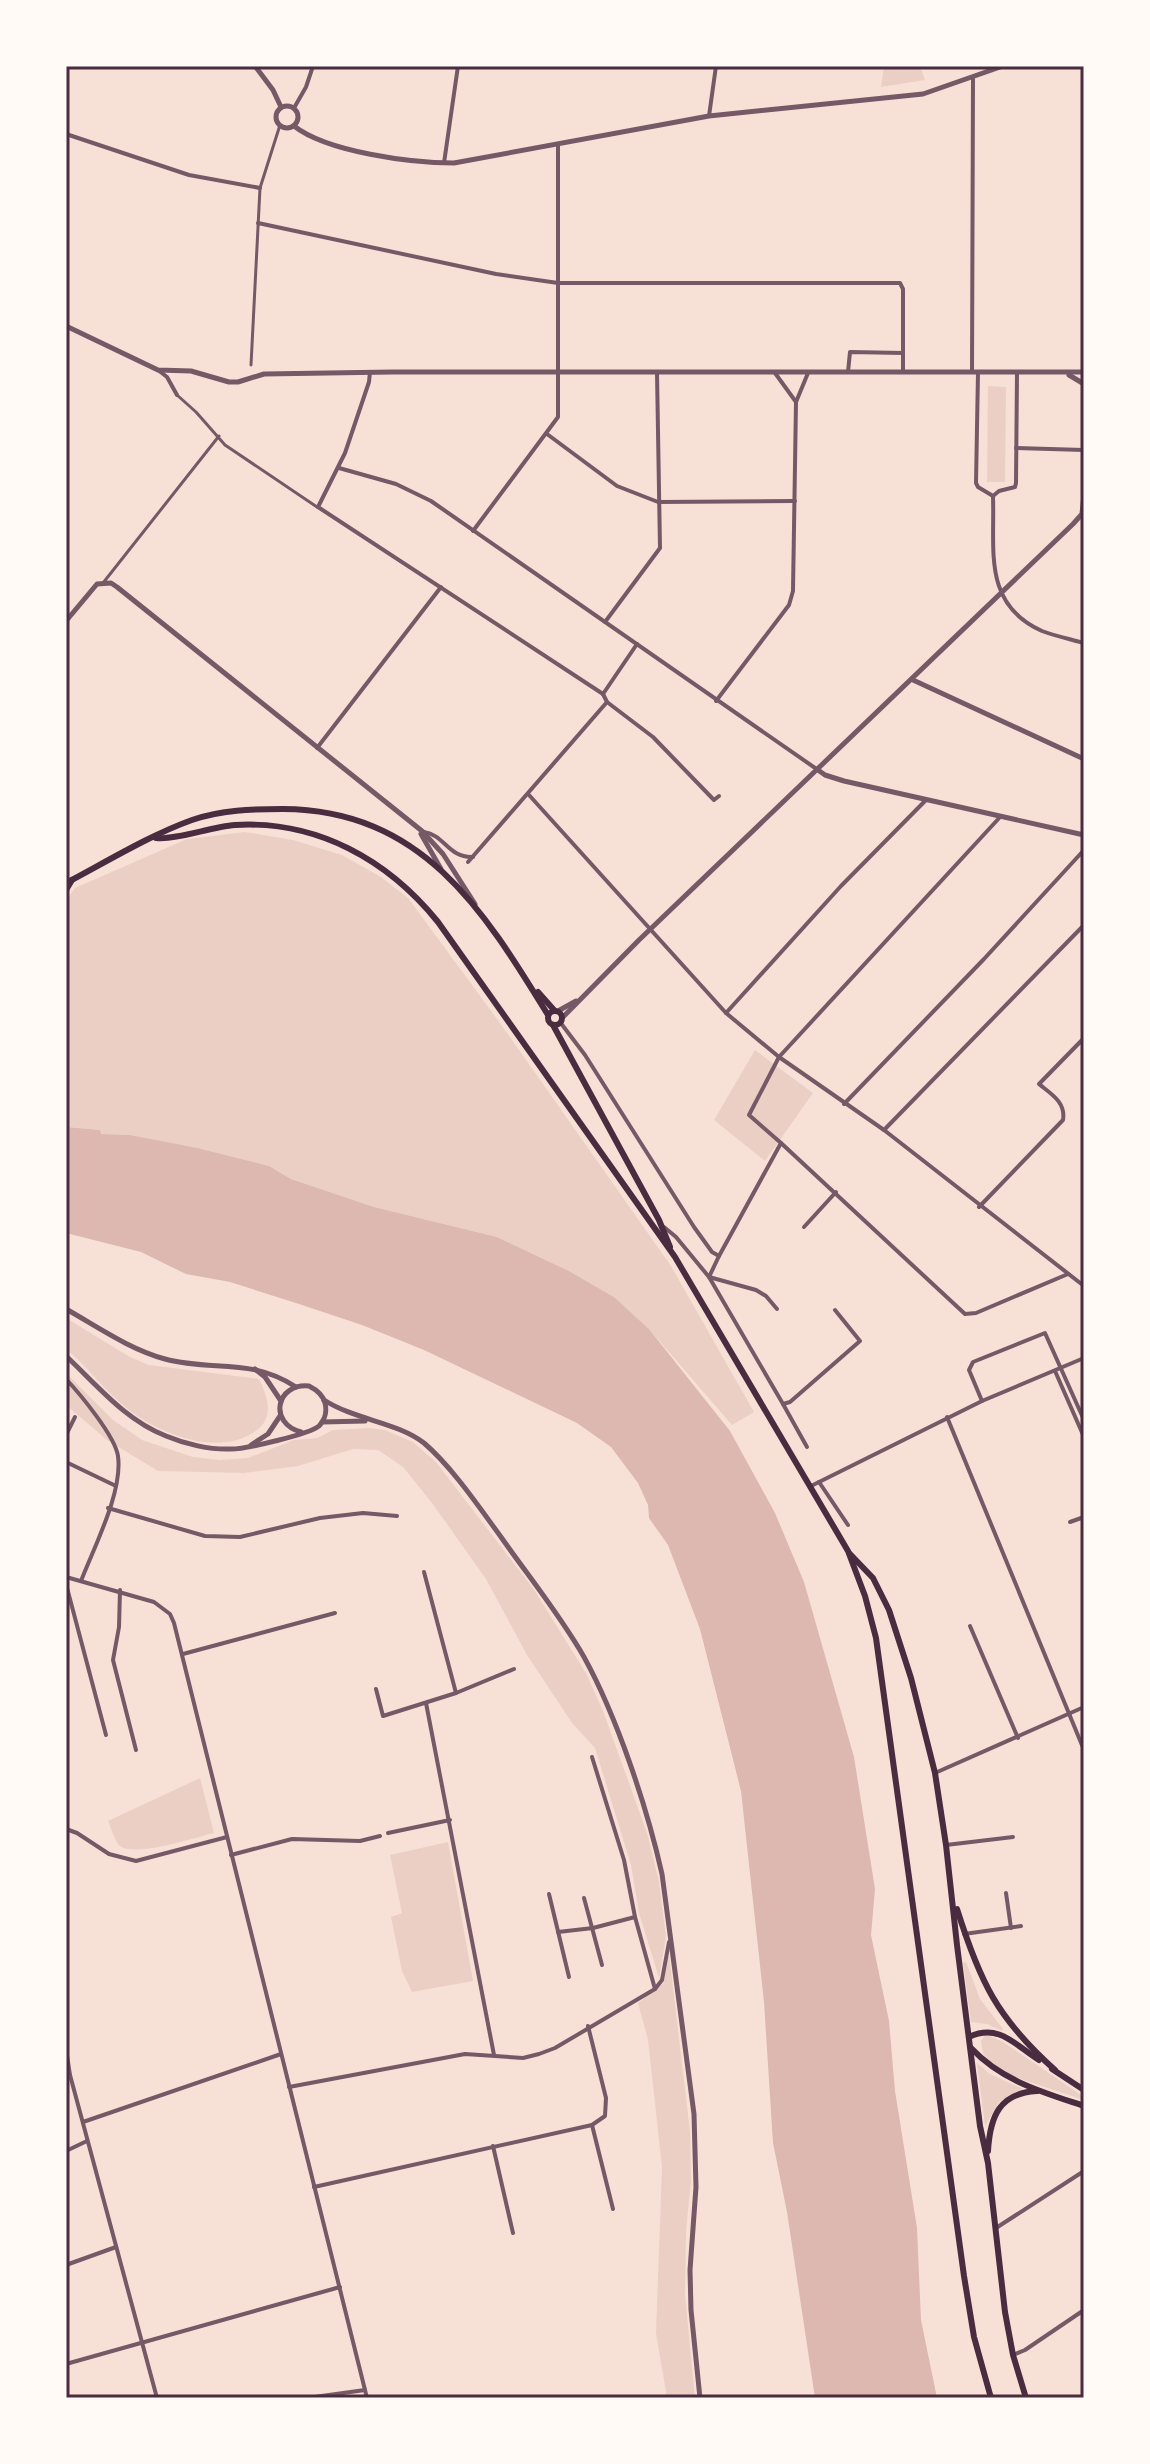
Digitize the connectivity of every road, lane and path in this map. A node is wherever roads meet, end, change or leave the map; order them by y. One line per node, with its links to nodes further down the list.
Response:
1 (255, 66): 9 (street)
2 (313, 66): 10 (street)
3 (458, 66): 16 (street)
4 (716, 66): 11 (street)
5 (1003, 66): 7 (street)
6 (1084, 66): 8 (street)
7 (973, 79): 11 (street); 30 (street)
8 (1084, 94)
9 (281, 107): 10 (street); 12 (street)
10 (294, 108): 13 (street)
11 (709, 116): 15 (street)
12 (280, 125): 13 (street); 17 (street)
13 (294, 126): 16 (street)
14 (66, 134): 17 (street)
15 (558, 144): 16 (street); 20 (street)
16 (444, 163)
17 (260, 188): 18 (street)
18 (258, 223): 20 (street); 24 (street)
19 (1084, 226): 23 (street)
20 (558, 283): 22 (street); 27 (street)
21 (66, 326): 25 (street)
22 (903, 353): 28 (street); 29 (street)
23 (1084, 358)
24 (251, 365)
25 (158, 370): 26 (street); 38 (street)
26 (370, 372): 27 (street); 44 (street)
27 (558, 372): 33 (street); 40 (street)
28 (848, 372): 29 (street); 35 (street)
29 (903, 372): 30 (street)
30 (975, 372): 31 (street); 46 (street)
31 (1017, 372): 36 (street); 42 (street)
32 (1084, 372): 36 (street)
33 (657, 373): 34 (street); 48 (street)
34 (775, 373): 35 (street); 39 (street)
35 (808, 373): 39 (street)
36 (1064, 373): 37 (street)
37 (1084, 384)
38 (177, 395): 41 (street)
39 (796, 402): 47 (street)
40 (547, 434): 48 (street); 51 (street)
41 (219, 436): 49 (street); 52 (street)
42 (1016, 448): 43 (street); 46 (street)
43 (1084, 450)
44 (339, 468): 49 (street); 51 (street)
45 (1084, 494): 50 (street)
46 (993, 496): 54 (street)
47 (795, 501): 48 (street); 61 (street)
48 (658, 502): 56 (street)
49 (318, 507): 53 (street)
50 (1083, 514): 54 (street)
51 (473, 531): 56 (street)
52 (103, 583): 55 (street); 63 (street)
53 (441, 587): 60 (street); 63 (street)
54 (1001, 595): 57 (street); 59 (street)
55 (66, 621)
56 (605, 622): 58 (street)
57 (1084, 643)
58 (637, 644): 60 (street); 61 (street)
59 (913, 680): 64 (street); 65 (street)
60 (603, 694): 62 (street)
61 (716, 701): 65 (street)
62 (607, 702): 66 (street); 67 (street)
63 (317, 748): 70 (street)
64 (1084, 759)
65 (818, 770): 68 (street); 79 (street)
66 (529, 795): 70 (street); 79 (street)
67 (719, 796)
68 (925, 801): 69 (street); 80 (street)
69 (1001, 816): 71 (street); 83 (street)
70 (420, 830): 74 (street); 77 (street)
71 (1084, 835)
72 (156, 838): 74 (main road); 75 (main road); 92 (main road)
73 (1084, 850): 84 (street)
74 (441, 869): 77 (main road)
75 (69, 881): 76 (main road)
76 (66, 890)
77 (476, 907): 81 (main road)
78 (1084, 925): 85 (street)
79 (650, 930): 80 (street); 81 (street)
80 (726, 1013): 83 (street)
81 (556, 1018): 89 (main road); 91 (street)
82 (1084, 1038): 88 (street)
83 (779, 1057): 84 (street); 86 (street)
84 (844, 1104): 85 (street)
85 (884, 1130): 88 (street)
86 (781, 1143): 87 (street); 91 (street)
87 (836, 1192): 90 (street); 93 (street)
88 (979, 1207): 93 (street)
89 (661, 1225): 92 (main road); 94 (street)
90 (804, 1227)
91 (719, 1256): 94 (street)
92 (675, 1257): 124 (main road)
93 (1068, 1274): 95 (street)
94 (709, 1277): 97 (street); 109 (street)
95 (1084, 1286)
96 (66, 1309): 102 (street)
97 (777, 1309)
98 (835, 1310): 109 (street)
99 (66, 1356): 119 (street)
100 (1084, 1358): 101 (street)
101 (1061, 1368): 103 (street); 108 (street); 113 (street)
102 (254, 1369): 105 (street); 107 (street)
103 (1055, 1371): 108 (street); 118 (street)
104 (66, 1379): 123 (street)
105 (296, 1387): 106 (street); 107 (street)
106 (324, 1400): 114 (street); 115 (street)
107 (281, 1401): 110 (street)
108 (982, 1401): 112 (street)
109 (783, 1404): 120 (street)
110 (280, 1415): 116 (street); 119 (street)
111 (75, 1417): 117 (street)
112 (947, 1417): 122 (street); 144 (street)
113 (1084, 1420)
114 (370, 1421): 115 (street); 168 (street)
115 (322, 1422): 116 (street)
116 (301, 1432): 119 (street)
117 (66, 1435)
118 (1084, 1437)
119 (247, 1447)
120 (807, 1447)
121 (66, 1462): 123 (street)
122 (819, 1482): 124 (street); 129 (street)
123 (116, 1486): 125 (street)
124 (810, 1487): 130 (main road)
125 (108, 1508): 126 (street); 133 (street)
126 (397, 1516)
127 (1084, 1517): 128 (street)
128 (1070, 1522)
129 (848, 1525)
130 (848, 1551): 150 (main road); 208 (main road)
131 (424, 1572): 141 (street)
132 (66, 1577): 133 (street)
133 (81, 1581): 135 (street)
134 (66, 1584): 145 (street)
135 (120, 1590): 138 (street); 147 (street)
136 (335, 1613): 138 (street)
137 (970, 1626): 146 (street)
138 (183, 1654): 155 (street)
139 (514, 1669): 141 (street)
140 (376, 1689): 142 (street)
141 (456, 1693): 142 (street)
142 (426, 1703): 151 (street)
143 (1084, 1707): 144 (street)
144 (1068, 1714): 146 (street); 148 (street)
145 (106, 1735)
146 (1018, 1738): 150 (street)
147 (136, 1750)
148 (1084, 1750)
149 (592, 1757): 163 (street)
150 (935, 1773): 157 (main road)
151 (450, 1820): 153 (street); 178 (street)
152 (66, 1829): 155 (street)
153 (388, 1833)
154 (380, 1836): 158 (street)
155 (227, 1837): 158 (street)
156 (1013, 1837): 157 (street)
157 (946, 1845): 162 (main road)
158 (231, 1855): 177 (street)
159 (1006, 1893): 166 (street)
160 (549, 1894): 167 (street)
161 (584, 1898): 165 (street)
162 (953, 1898): 169 (main road); 174 (main road)
163 (635, 1917): 165 (street); 172 (street)
164 (1021, 1926): 166 (street)
165 (593, 1928): 167 (street); 170 (street)
166 (1011, 1928): 169 (street)
167 (558, 1932): 171 (street)
168 (671, 1932): 172 (street); 207 (street)
169 (964, 1934): 179 (main road)
170 (602, 1965)
171 (569, 1977)
172 (655, 1989): 173 (street)
173 (588, 2026): 178 (street); 186 (street)
174 (969, 2037): 175 (main road); 179 (main road)
175 (971, 2048): 183 (main road); 190 (main road)
176 (66, 2049): 180 (street)
177 (281, 2054): 181 (street); 185 (street)
178 (494, 2055): 181 (street)
179 (1055, 2070): 182 (main road)
180 (68, 2076): 185 (street)
181 (289, 2087): 192 (street)
182 (1084, 2090)
183 (1041, 2091): 184 (main road); 190 (main road)
184 (1084, 2106)
185 (83, 2122): 187 (street)
186 (592, 2125): 188 (street); 193 (street)
187 (87, 2141): 189 (street); 196 (street)
188 (493, 2146): 192 (street); 195 (street)
189 (66, 2151)
190 (988, 2163): 194 (main road)
191 (1084, 2171): 194 (street)
192 (314, 2187): 198 (street)
193 (613, 2209)
194 (996, 2228): 201 (main road)
195 (513, 2233)
196 (117, 2247): 197 (street); 200 (street)
197 (66, 2265)
198 (340, 2287): 200 (street); 203 (street)
199 (1084, 2310): 201 (street)
200 (142, 2341): 202 (street); 204 (street)
201 (1013, 2355): 209 (main road)
202 (66, 2364)
203 (365, 2390): 205 (street); 206 (street)
204 (157, 2398)
205 (307, 2398)
206 (367, 2398)
207 (700, 2398)
208 (991, 2398)
209 (1026, 2398)

